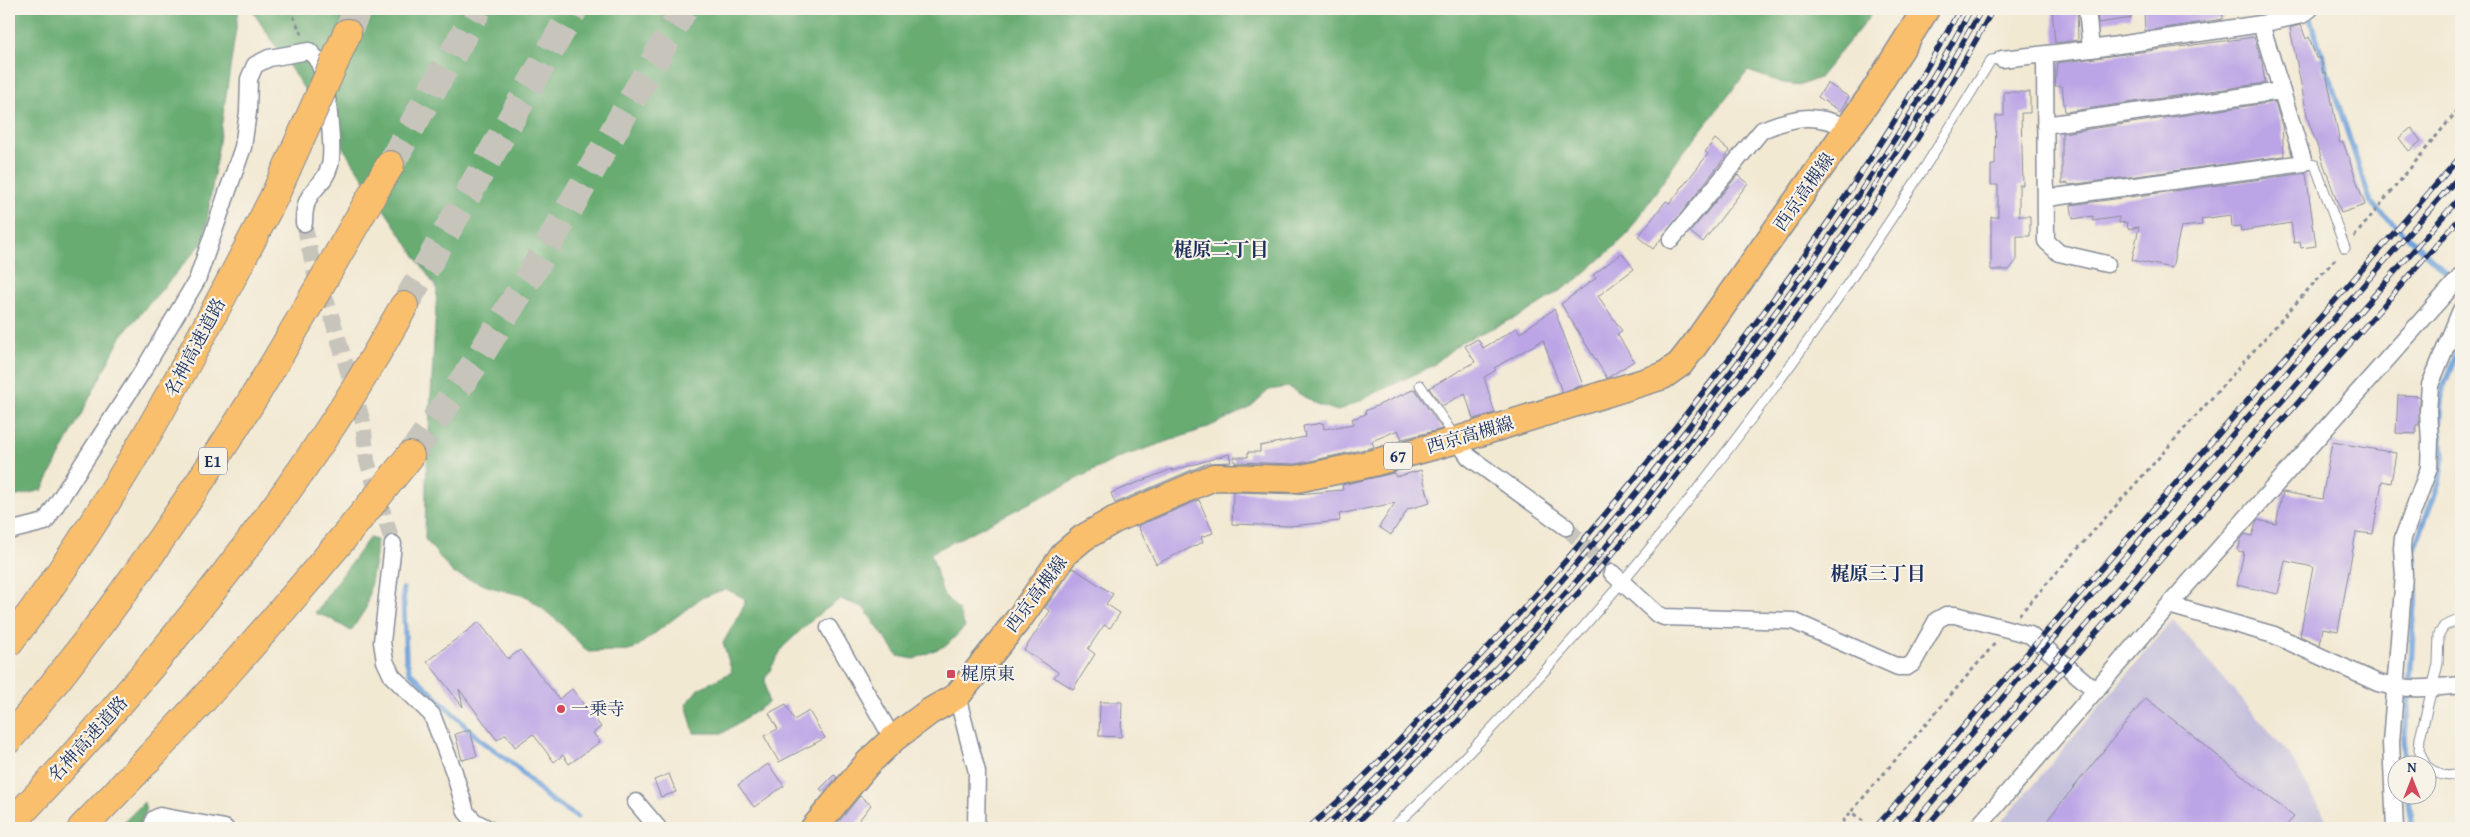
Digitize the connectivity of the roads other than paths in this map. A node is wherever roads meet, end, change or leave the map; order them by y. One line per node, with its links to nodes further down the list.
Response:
1 (1926, 9): 11 (main road, 西京高槻線 / 67)
2 (2087, 9): 6 (street)
3 (2307, 11): 4 (street)
4 (2261, 24): 6 (street); 9 (street)
5 (347, 33): 32 (highway, 名神高速道路, bridge)
6 (2091, 49): 7 (street)
7 (2044, 54): 8 (street); 10 (street)
8 (2002, 58): 28 (lane)
9 (2280, 90): 10 (street); 12 (street)
10 (2045, 125): 14 (street)
11 (1849, 128): 16 (street); 23 (main road, 西京高槻線 / 67)
12 (2304, 163): 14 (street); 17 (lane)
13 (390, 164): 38 (highway, E1)
14 (2047, 198): 18 (street)
15 (304, 223): 26 (street)
16 (1671, 240)
17 (2345, 248)
18 (2106, 264)
19 (2456, 281): 29 (street)
20 (404, 306): 44 (highway, 名神高速道路)
21 (2461, 310): 34 (street)
22 (1420, 385): 23 (lane)
23 (1457, 440): 25 (street); 37 (main road, 西京高槻線 / 67)
24 (410, 456): 46 (highway)
25 (1566, 527)
26 (9, 531)
27 (393, 544): 45 (street)
28 (1617, 578): 36 (street); 52 (lane)
29 (2169, 606): 34 (street); 36 (street)
30 (2461, 619): 35 (lane)
31 (829, 628): 39 (street)
32 (9, 642)
33 (2461, 685): 35 (street)
34 (2396, 688): 35 (street); 54 (street)
35 (2433, 688): 40 (lane)
36 (2096, 691): 53 (street)
37 (957, 696): 39 (main road, 西京高槻線 / 67); 51 (street)
38 (9, 739)
39 (893, 739): 50 (main road, 西京高槻線 / 67)
40 (2421, 754)
41 (2438, 773): 42 (lane)
42 (2461, 773)
43 (636, 802): 49 (street)
44 (9, 826)
45 (476, 826)
46 (82, 828)
47 (152, 828): 48 (street)
48 (225, 828)
49 (658, 828)
50 (814, 828)
51 (976, 828)
52 (1392, 828)
53 (1978, 828)
54 (2395, 828)

